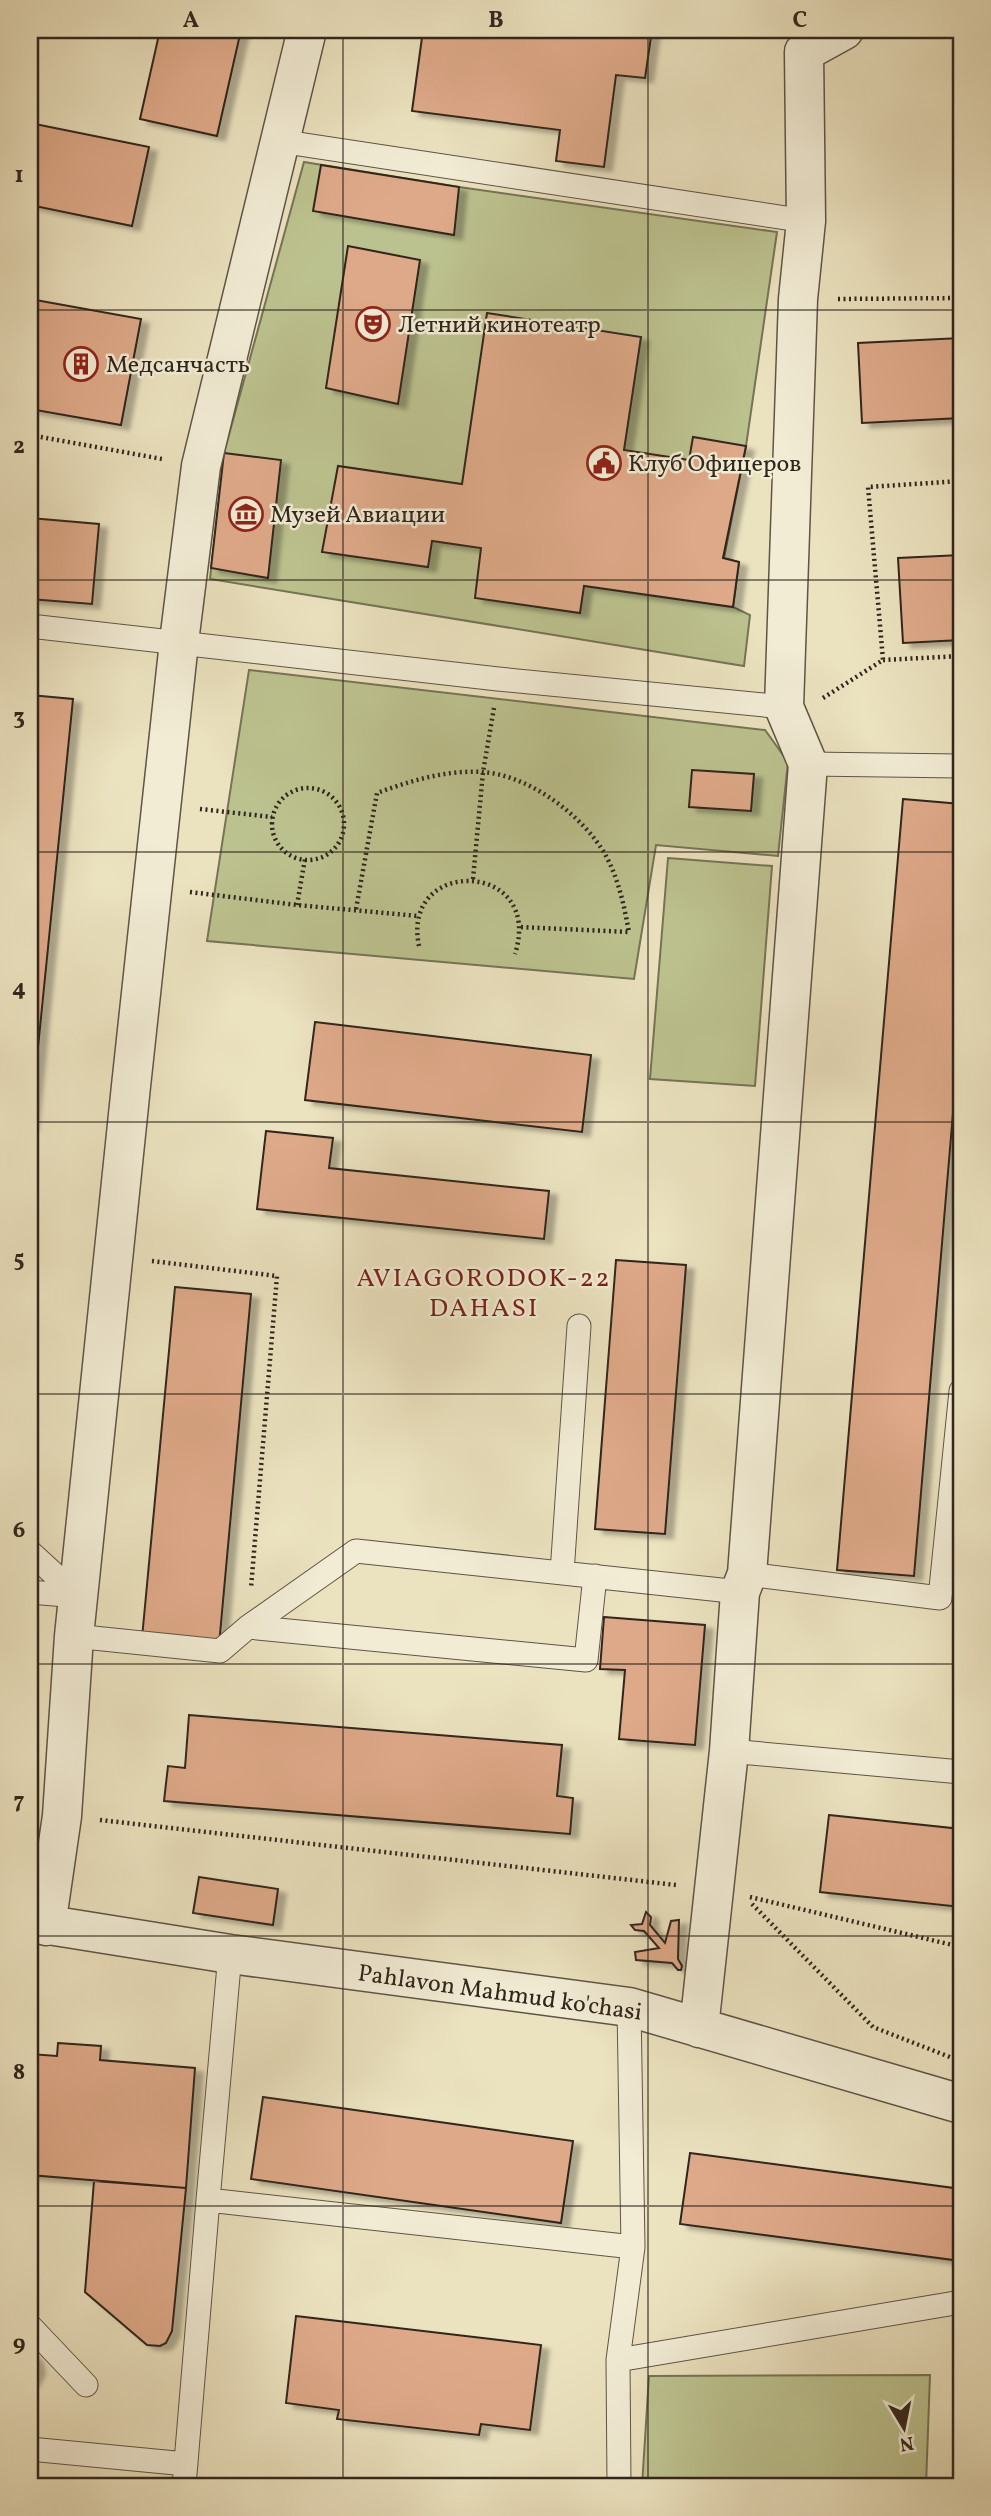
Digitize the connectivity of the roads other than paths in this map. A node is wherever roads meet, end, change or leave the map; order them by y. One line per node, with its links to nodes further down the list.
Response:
1 (307, 30): 3 (street)
2 (844, 30): 4 (street)
3 (279, 141): 4 (lane); 6 (street)
4 (806, 221): 7 (street)
5 (30, 626): 6 (lane)
6 (179, 642): 7 (lane); 18 (street)
7 (787, 713): 8 (street)
8 (808, 764): 9 (lane); 16 (street)
9 (961, 766)
10 (579, 1326): 14 (lane)
11 (961, 1391): 12 (lane)
12 (959, 1439): 16 (lane)
13 (30, 1552): 18 (lane)
14 (562, 1573): 15 (lane); 19 (lane)
15 (595, 1576): 16 (lane); 19 (lane)
16 (743, 1583): 21 (street)
17 (30, 1592): 18 (lane)
18 (78, 1596): 20 (street)
19 (248, 1627): 20 (lane)
20 (74, 1636): 23 (street)
21 (729, 1751): 22 (lane); 26 (street)
22 (961, 1772)
23 (38, 1924): 24 (street, Pahlavon Mahmud ko'chasi)
24 (230, 1954): 25 (street, Pahlavon Mahmud ko'chasi); 28 (lane)
25 (629, 2007): 26 (street, Pahlavon Mahmud ko'chasi); 29 (lane)
26 (699, 2028): 27 (street, Pahlavon Mahmud ko'chasi)
27 (961, 2104)
28 (208, 2200): 29 (lane); 35 (lane)
29 (633, 2247): 32 (lane)
30 (961, 2302): 32 (lane)
31 (30, 2326): 33 (lane)
32 (618, 2360): 36 (lane)
33 (86, 2385)
34 (30, 2449): 35 (lane)
35 (185, 2475)
36 (619, 2486)

